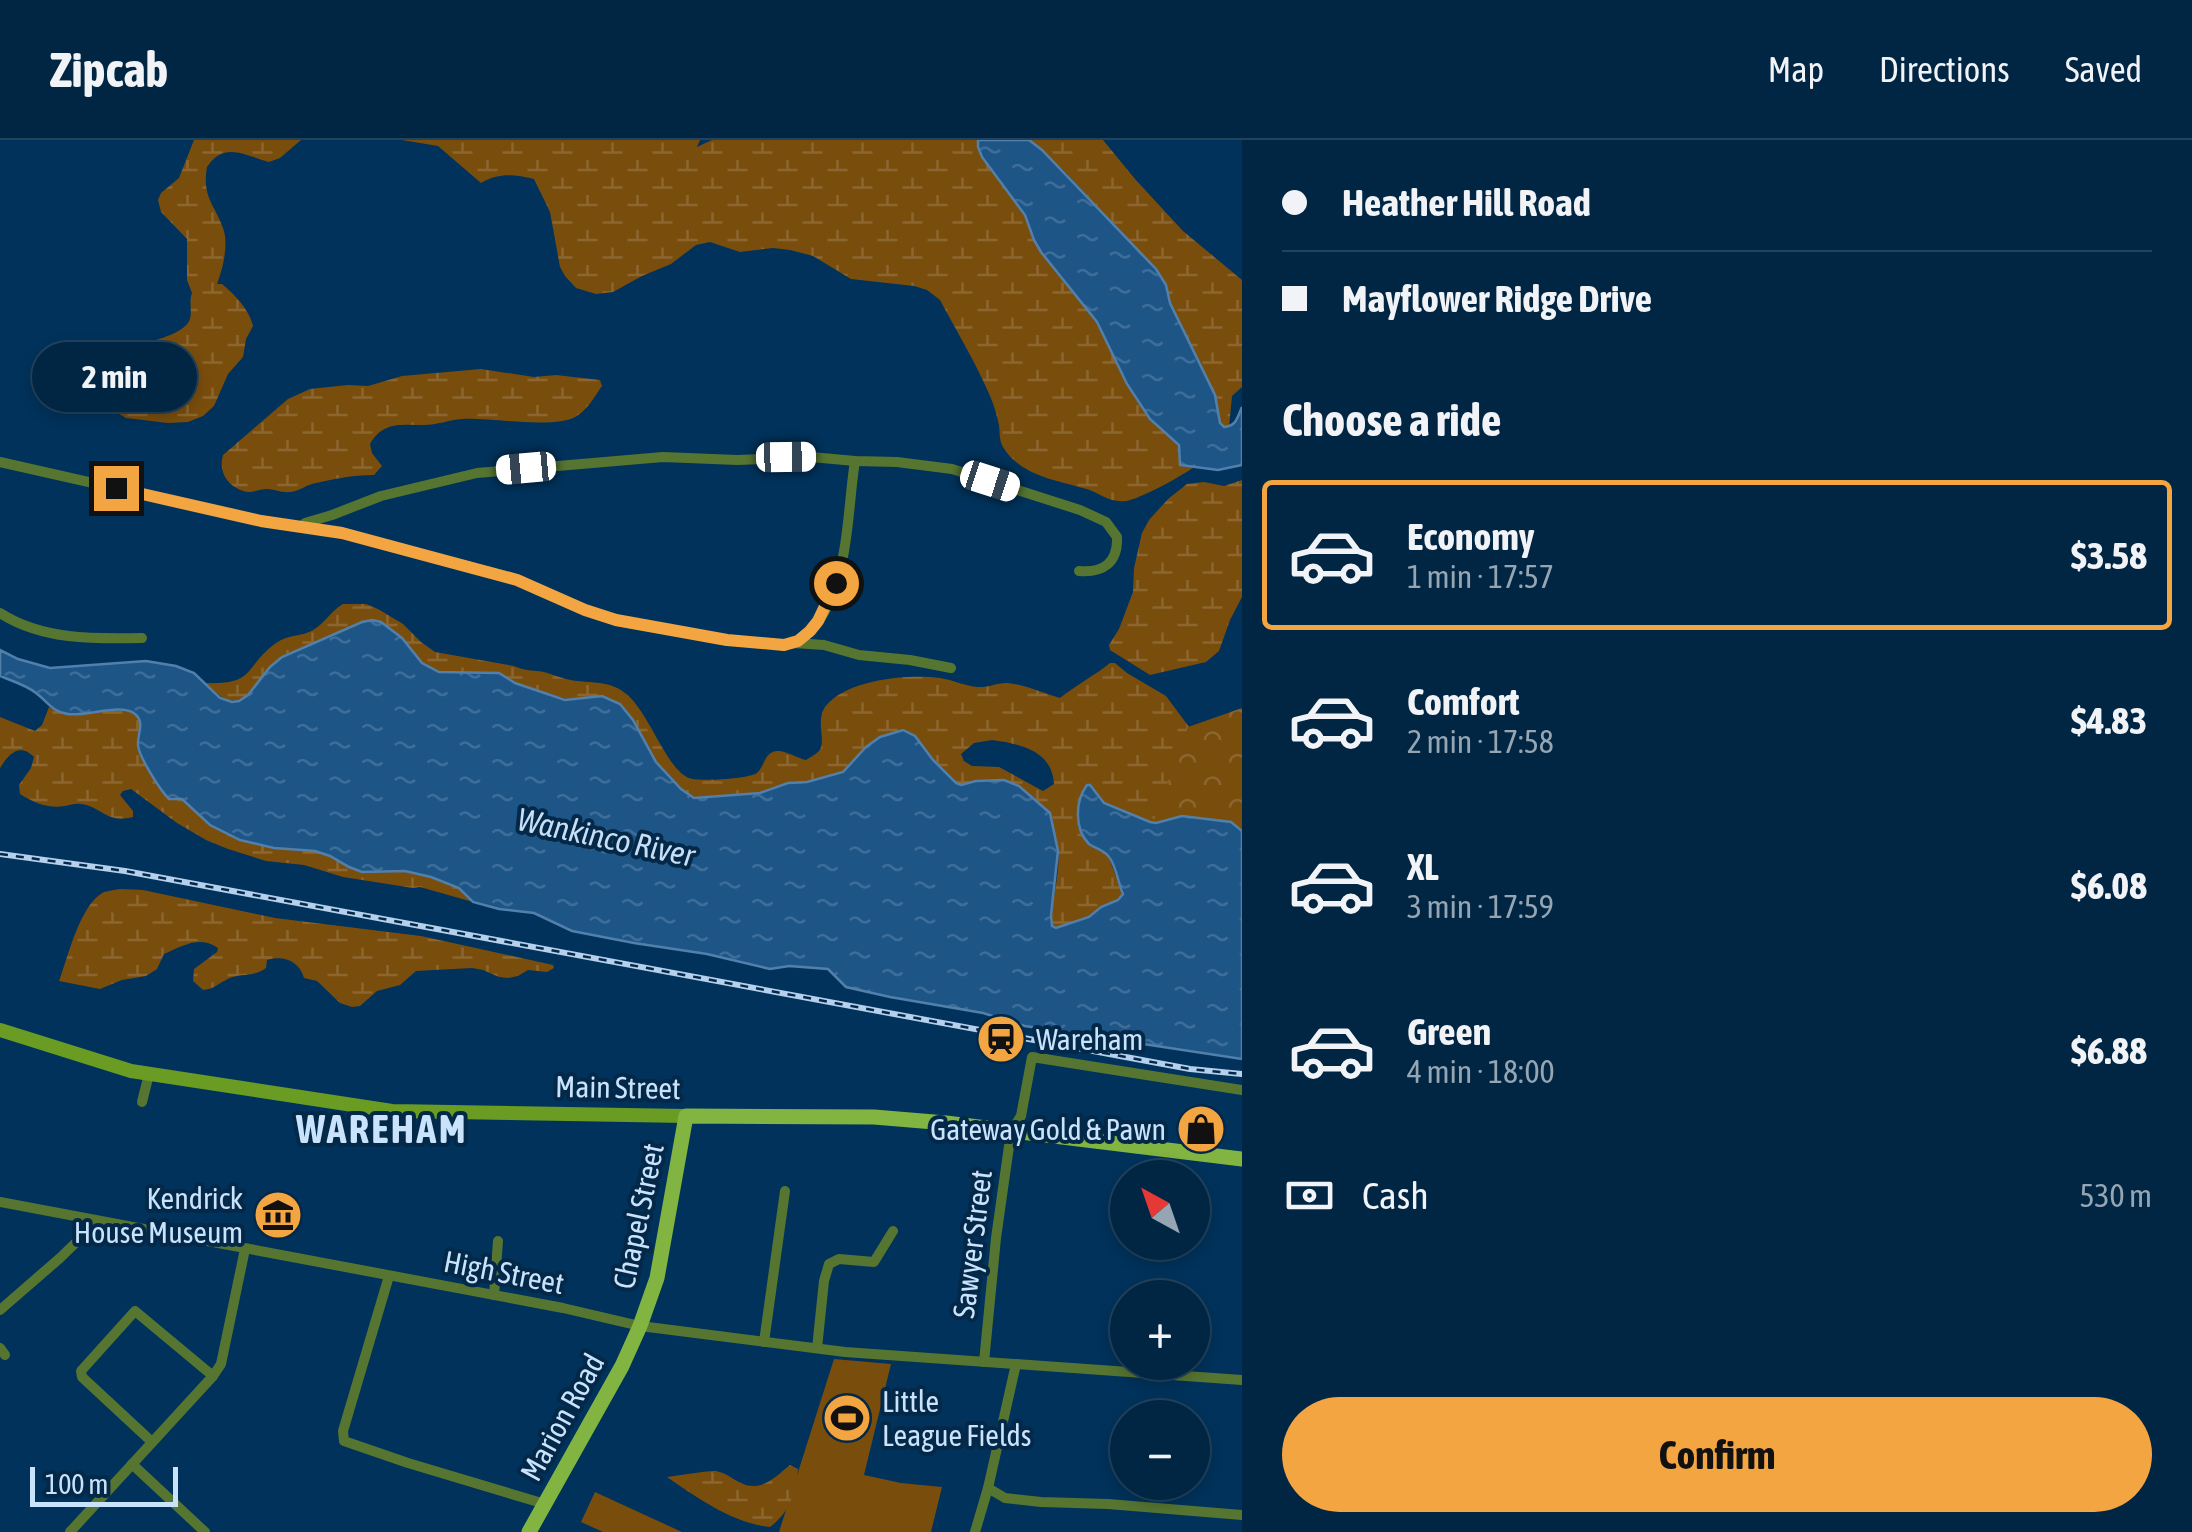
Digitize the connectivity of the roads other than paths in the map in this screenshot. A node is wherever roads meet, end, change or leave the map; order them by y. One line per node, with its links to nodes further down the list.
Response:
1 (854, 461): 3 (street); 4 (street); 7 (street)
2 (0, 462): 3 (street)
3 (295, 525): 7 (street)
4 (1079, 571)
5 (0, 613): 6 (street)
6 (142, 638)
7 (794, 643): 8 (street)
8 (951, 668)
9 (0, 1030): 10 (main road, Main Street)
10 (149, 1074): 12 (street); 13 (main road, Main Street)
11 (1242, 1090): 14 (street, Sawyer Street)
12 (142, 1102)
13 (686, 1116): 14 (main road, Main Street); 25 (main road, Chapel Street)
14 (1011, 1132): 15 (main road, Main Street); 28 (street, Sawyer Street)
15 (1242, 1159)
16 (785, 1191): 26 (street)
17 (0, 1202): 18 (street, High Street)
18 (98, 1221): 21 (street, High Street); 24 (street)
19 (893, 1231): 27 (street)
20 (498, 1241): 23 (street)
21 (245, 1249): 22 (street, High Street); 30 (street)
22 (389, 1276): 23 (street, High Street); 35 (street)
23 (494, 1296): 25 (street, High Street)
24 (0, 1310)
25 (640, 1326): 26 (street, High Street); 35 (main road, Marion Road)
26 (764, 1342): 27 (street, High Street)
27 (817, 1348): 28 (street, High Street)
28 (984, 1362): 29 (street, High Street)
29 (1016, 1364): 31 (street, High Street); 34 (street)
30 (213, 1376): 32 (street); 32 (street)
31 (1242, 1380)
32 (152, 1442): 33 (street)
33 (132, 1464): 37 (street); 38 (street)
34 (988, 1488): 36 (street); 40 (street)
35 (545, 1504): 39 (main road, Marion Road)
36 (1242, 1515)
37 (70, 1532)
38 (205, 1532)
39 (529, 1532)
40 (975, 1532)

